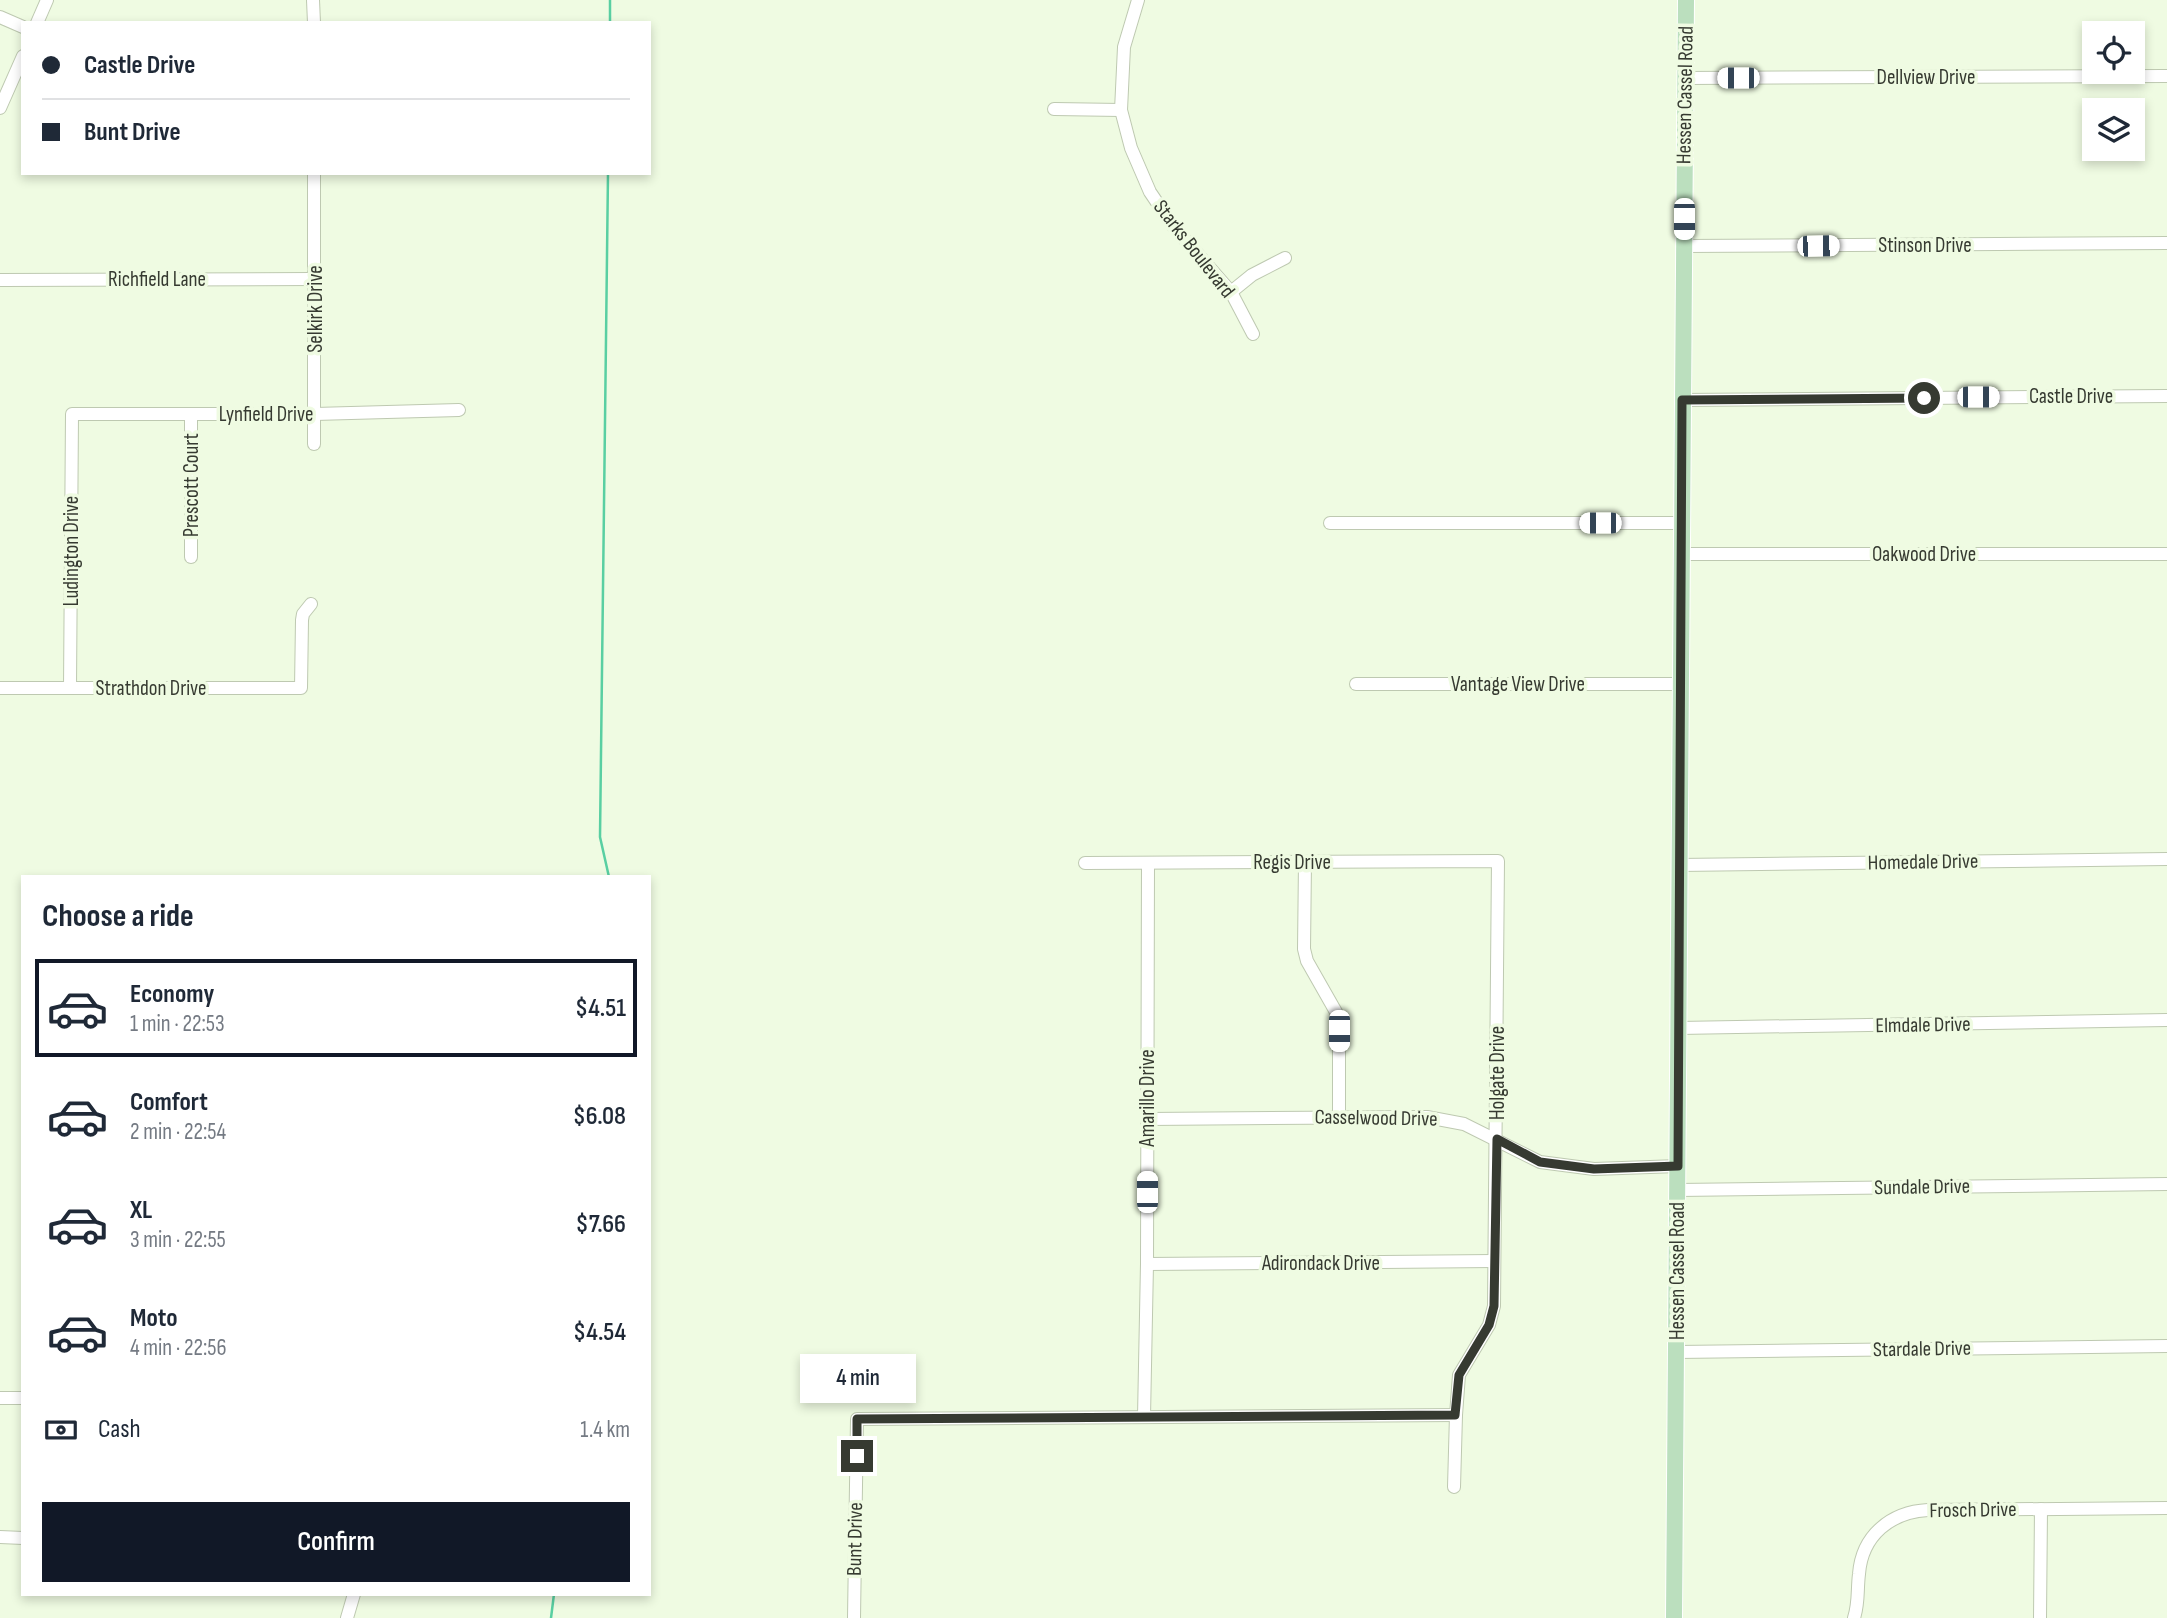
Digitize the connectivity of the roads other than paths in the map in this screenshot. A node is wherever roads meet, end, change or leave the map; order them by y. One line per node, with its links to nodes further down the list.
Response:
1 (47, 0): 6 (street)
2 (313, 0): 7 (street)
3 (1138, 0): 14 (street, Starks Boulevard)
4 (1686, 0): 11 (main road, Hessen Cassel Road)
5 (0, 17): 8 (street)
6 (38, 21)
7 (314, 21)
8 (21, 26)
9 (21, 61): 12 (street)
10 (2167, 76): 11 (street, Dellview Drive)
11 (1685, 78): 17 (main road, Hessen Cassel Road)
12 (0, 108)
13 (1054, 109): 14 (street)
14 (1121, 110): 21 (street, Starks Boulevard)
15 (314, 175): 19 (street, Selkirk Drive)
16 (2167, 243): 17 (street, Stinson Drive)
17 (1684, 247): 24 (main road, Hessen Cassel Road)
18 (1285, 258): 21 (street)
19 (315, 279): 20 (street, Richfield Lane); 28 (street, Selkirk Drive)
20 (0, 280)
21 (1231, 292): 22 (street, Starks Boulevard)
22 (1253, 334)
23 (2167, 396): 24 (street, Castle Drive)
24 (1682, 400): 31 (main road, Hessen Cassel Road)
25 (459, 410): 28 (street, Lynfield Drive)
26 (72, 414): 27 (street, Lynfield Drive); 39 (street, Ludington Drive)
27 (191, 414): 28 (street, Lynfield Drive); 34 (street, Prescott Court)
28 (315, 414): 29 (street, Selkirk Drive)
29 (314, 444)
30 (1330, 523): 31 (street)
31 (1681, 523): 32 (main road, Hessen Cassel Road)
32 (1681, 554): 33 (street, Oakwood Drive); 37 (main road, Hessen Cassel Road)
33 (2167, 554)
34 (191, 557)
35 (312, 604): 39 (street, Strathdon Drive)
36 (1356, 684): 37 (street, Vantage View Drive)
37 (1680, 684): 45 (main road, Hessen Cassel Road)
38 (0, 688): 39 (street, Strathdon Drive)
39 (70, 688)
40 (2167, 859): 45 (street, Homedale Drive)
41 (1498, 861): 42 (street, Regis Drive); 50 (street, Holgate Drive)
42 (1305, 862): 44 (street, Regis Drive); 48 (street)
43 (1085, 863): 44 (street, Regis Drive)
44 (1147, 863): 49 (street, Amarillo Drive)
45 (1679, 865): 47 (main road, Hessen Cassel Road)
46 (2167, 1020): 47 (street, Elmdale Drive)
47 (1679, 1028): 51 (main road, Hessen Cassel Road)
48 (1339, 1117): 49 (street, Casselwood Drive); 50 (street, Casselwood Drive)
49 (1147, 1119): 55 (street, Amarillo Drive)
50 (1497, 1139): 51 (street, Casselwood Drive); 54 (street, Holgate Drive)
51 (1678, 1166): 53 (main road, Hessen Cassel Road)
52 (2167, 1184): 53 (street, Sundale Drive)
53 (1678, 1190): 57 (main road, Hessen Cassel Road)
54 (1494, 1261): 55 (street, Adirondack Drive); 60 (street, Holgate Drive)
55 (1147, 1264): 61 (street, Amarillo Drive)
56 (2167, 1346): 57 (street, Stardale Drive)
57 (1677, 1352): 70 (main road, Hessen Cassel Road)
58 (0, 1398): 59 (street)
59 (21, 1398)
60 (1455, 1415): 61 (street); 62 (street, Holgate Drive)
61 (1144, 1417): 69 (street, Bunt Drive)
62 (1454, 1487)
63 (2167, 1508): 64 (street, Frosch Drive)
64 (2041, 1509): 71 (street, Frosch Drive); 72 (street)
65 (0, 1537): 66 (street)
66 (21, 1538)
67 (353, 1596): 68 (street)
68 (347, 1618)
69 (854, 1618)
70 (1674, 1618)
71 (1854, 1618)
72 (2040, 1618)

